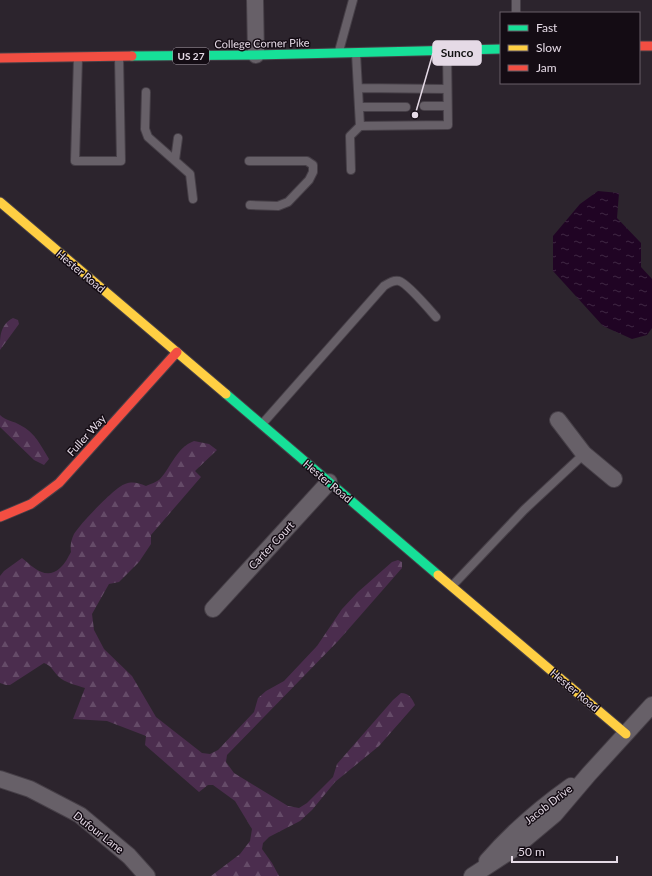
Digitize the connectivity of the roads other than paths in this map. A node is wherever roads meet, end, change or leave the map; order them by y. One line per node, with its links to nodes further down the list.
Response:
1 (255, 0): 11 (street)
2 (353, 0): 10 (lane)
3 (516, 0): 4 (lane)
4 (516, 12)
5 (640, 46): 6 (main road)
6 (652, 46)
7 (500, 49): 8 (main road, College Corner Pike / US 27)
8 (447, 50): 9 (main road, College Corner Pike / US 27); 16 (lane)
9 (356, 52): 10 (main road, College Corner Pike / US 27); 15 (lane)
10 (339, 53): 11 (main road, College Corner Pike / US 27)
11 (256, 56): 13 (main road, College Corner Pike / US 27)
12 (78, 57): 13 (main road, College Corner Pike / US 27); 13 (lane); 14 (main road, College Corner Pike / US 27)
13 (119, 57)
14 (0, 58)
15 (358, 88): 16 (lane); 20 (lane)
16 (447, 89): 19 (lane)
17 (146, 92): 24 (lane)
18 (424, 106): 19 (lane)
19 (447, 106): 22 (lane)
20 (359, 107): 21 (lane); 22 (lane)
21 (406, 107)
22 (360, 126): 26 (lane)
23 (178, 138): 24 (lane)
24 (175, 160): 27 (lane)
25 (249, 161): 29 (lane)
26 (351, 170)
27 (193, 199)
28 (0, 202): 31 (main road, Hester Road)
29 (250, 205)
30 (436, 317): 33 (lane)
31 (177, 352): 33 (main road, Hester Road); 37 (main road, Fuller Way)
32 (558, 420): 34 (street)
33 (262, 424): 36 (main road, Hester Road)
34 (584, 454): 35 (street); 38 (lane)
35 (614, 479)
36 (330, 482): 38 (main road, Hester Road); 39 (street, Carter Court)
37 (0, 517)
38 (452, 586): 41 (main road, Hester Road)
39 (213, 609)
40 (652, 705): 41 (street)
41 (626, 734): 43 (street, Jacob Drive)
42 (0, 780): 44 (street, Dufour Lane)
43 (474, 874)
44 (147, 876)

